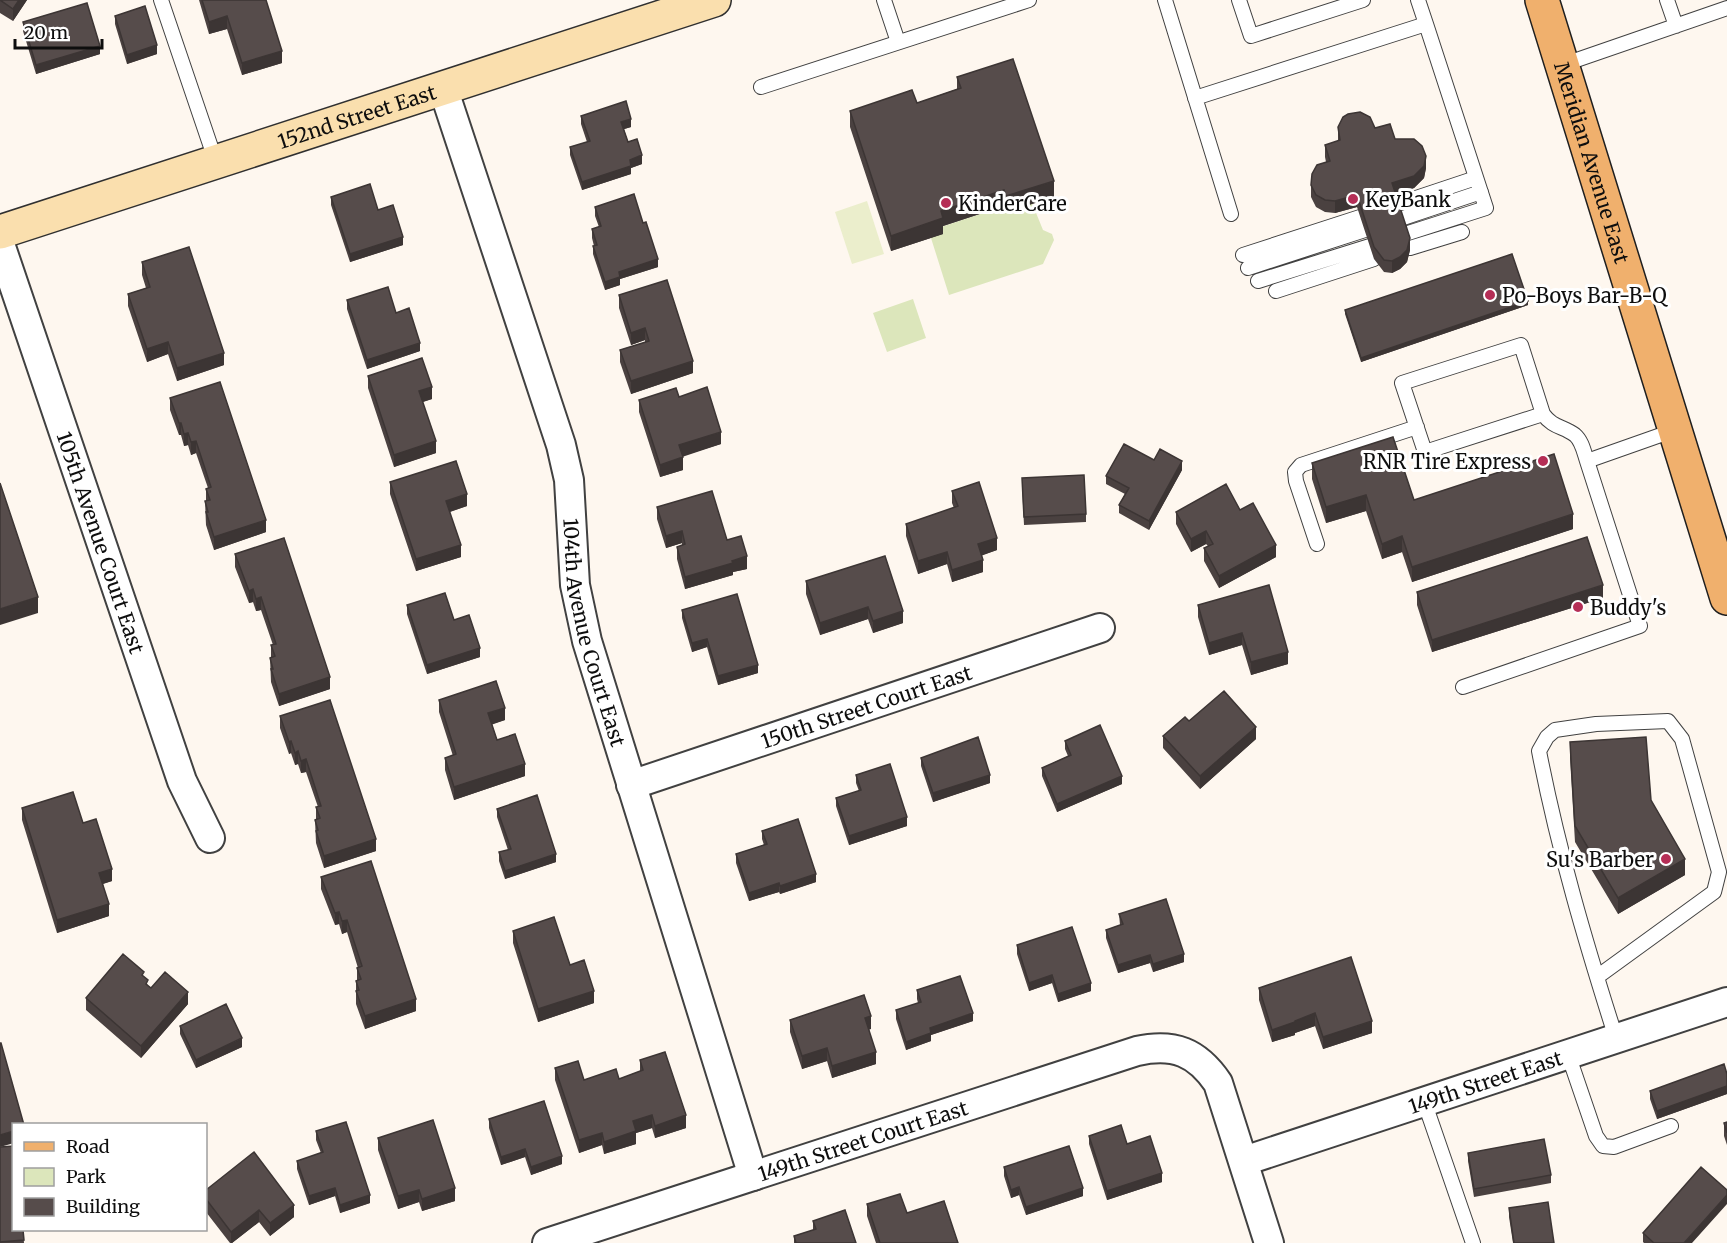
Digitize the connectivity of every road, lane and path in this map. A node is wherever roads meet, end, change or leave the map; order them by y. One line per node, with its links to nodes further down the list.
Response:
1 (161, 0): 19 (lane)
2 (714, 0): 17 (main road, 152nd Street East)
3 (884, 0): 14 (lane)
4 (1029, 0): 14 (lane)
5 (1165, 0): 18 (lane)
6 (1239, 0): 7 (lane)
7 (1362, 0)
8 (1418, 0): 12 (lane)
9 (1542, 0): 15 (main road, Meridian Avenue East)
10 (1667, 0): 13 (lane)
11 (1727, 8): 13 (lane)
12 (1426, 24): 18 (lane); 20 (lane)
13 (1676, 26): 15 (lane)
14 (898, 42): 16 (lane)
15 (1562, 65): 33 (main road, Meridian Avenue East)
16 (761, 87)
17 (443, 88): 19 (main road, 152nd Street East); 39 (street, 104th Avenue Court East)
18 (1195, 98): 22 (lane)
19 (216, 162): 25 (main road, 152nd Street East)
20 (1479, 185): 21 (lane); 23 (lane); 26 (lane)
21 (1395, 205)
22 (1231, 214)
23 (1400, 219)
24 (1362, 223): 28 (lane)
25 (0, 232)
26 (1462, 232)
27 (0, 244): 40 (street, 105th Avenue Court East)
28 (1245, 261)
29 (1258, 281): 30 (lane)
30 (1276, 291)
31 (1543, 414): 32 (lane); 32 (lane); 34 (lane)
32 (1416, 427): 35 (lane)
33 (1675, 430): 34 (lane); 36 (main road, Meridian Avenue East)
34 (1587, 461): 38 (lane)
35 (1317, 544)
36 (1727, 598)
37 (1100, 628): 39 (street, 150th Street Court East)
38 (1463, 687)
39 (631, 785): 48 (street, 104th Avenue Court East)
40 (210, 838)
41 (1597, 977): 41 (lane); 43 (lane)
42 (1727, 1002): 43 (street, 149th Street East)
43 (1616, 1038): 44 (street, 149th Street East)
44 (1568, 1054): 45 (street, 149th Street East); 46 (lane)
45 (1424, 1101): 47 (street, 149th Street East); 51 (lane)
46 (1671, 1126)
47 (1244, 1161): 48 (street, 149th Street Court East); 50 (street)
48 (753, 1176): 49 (street, 149th Street Court East)
49 (547, 1243)
50 (1269, 1243)
51 (1473, 1243)

